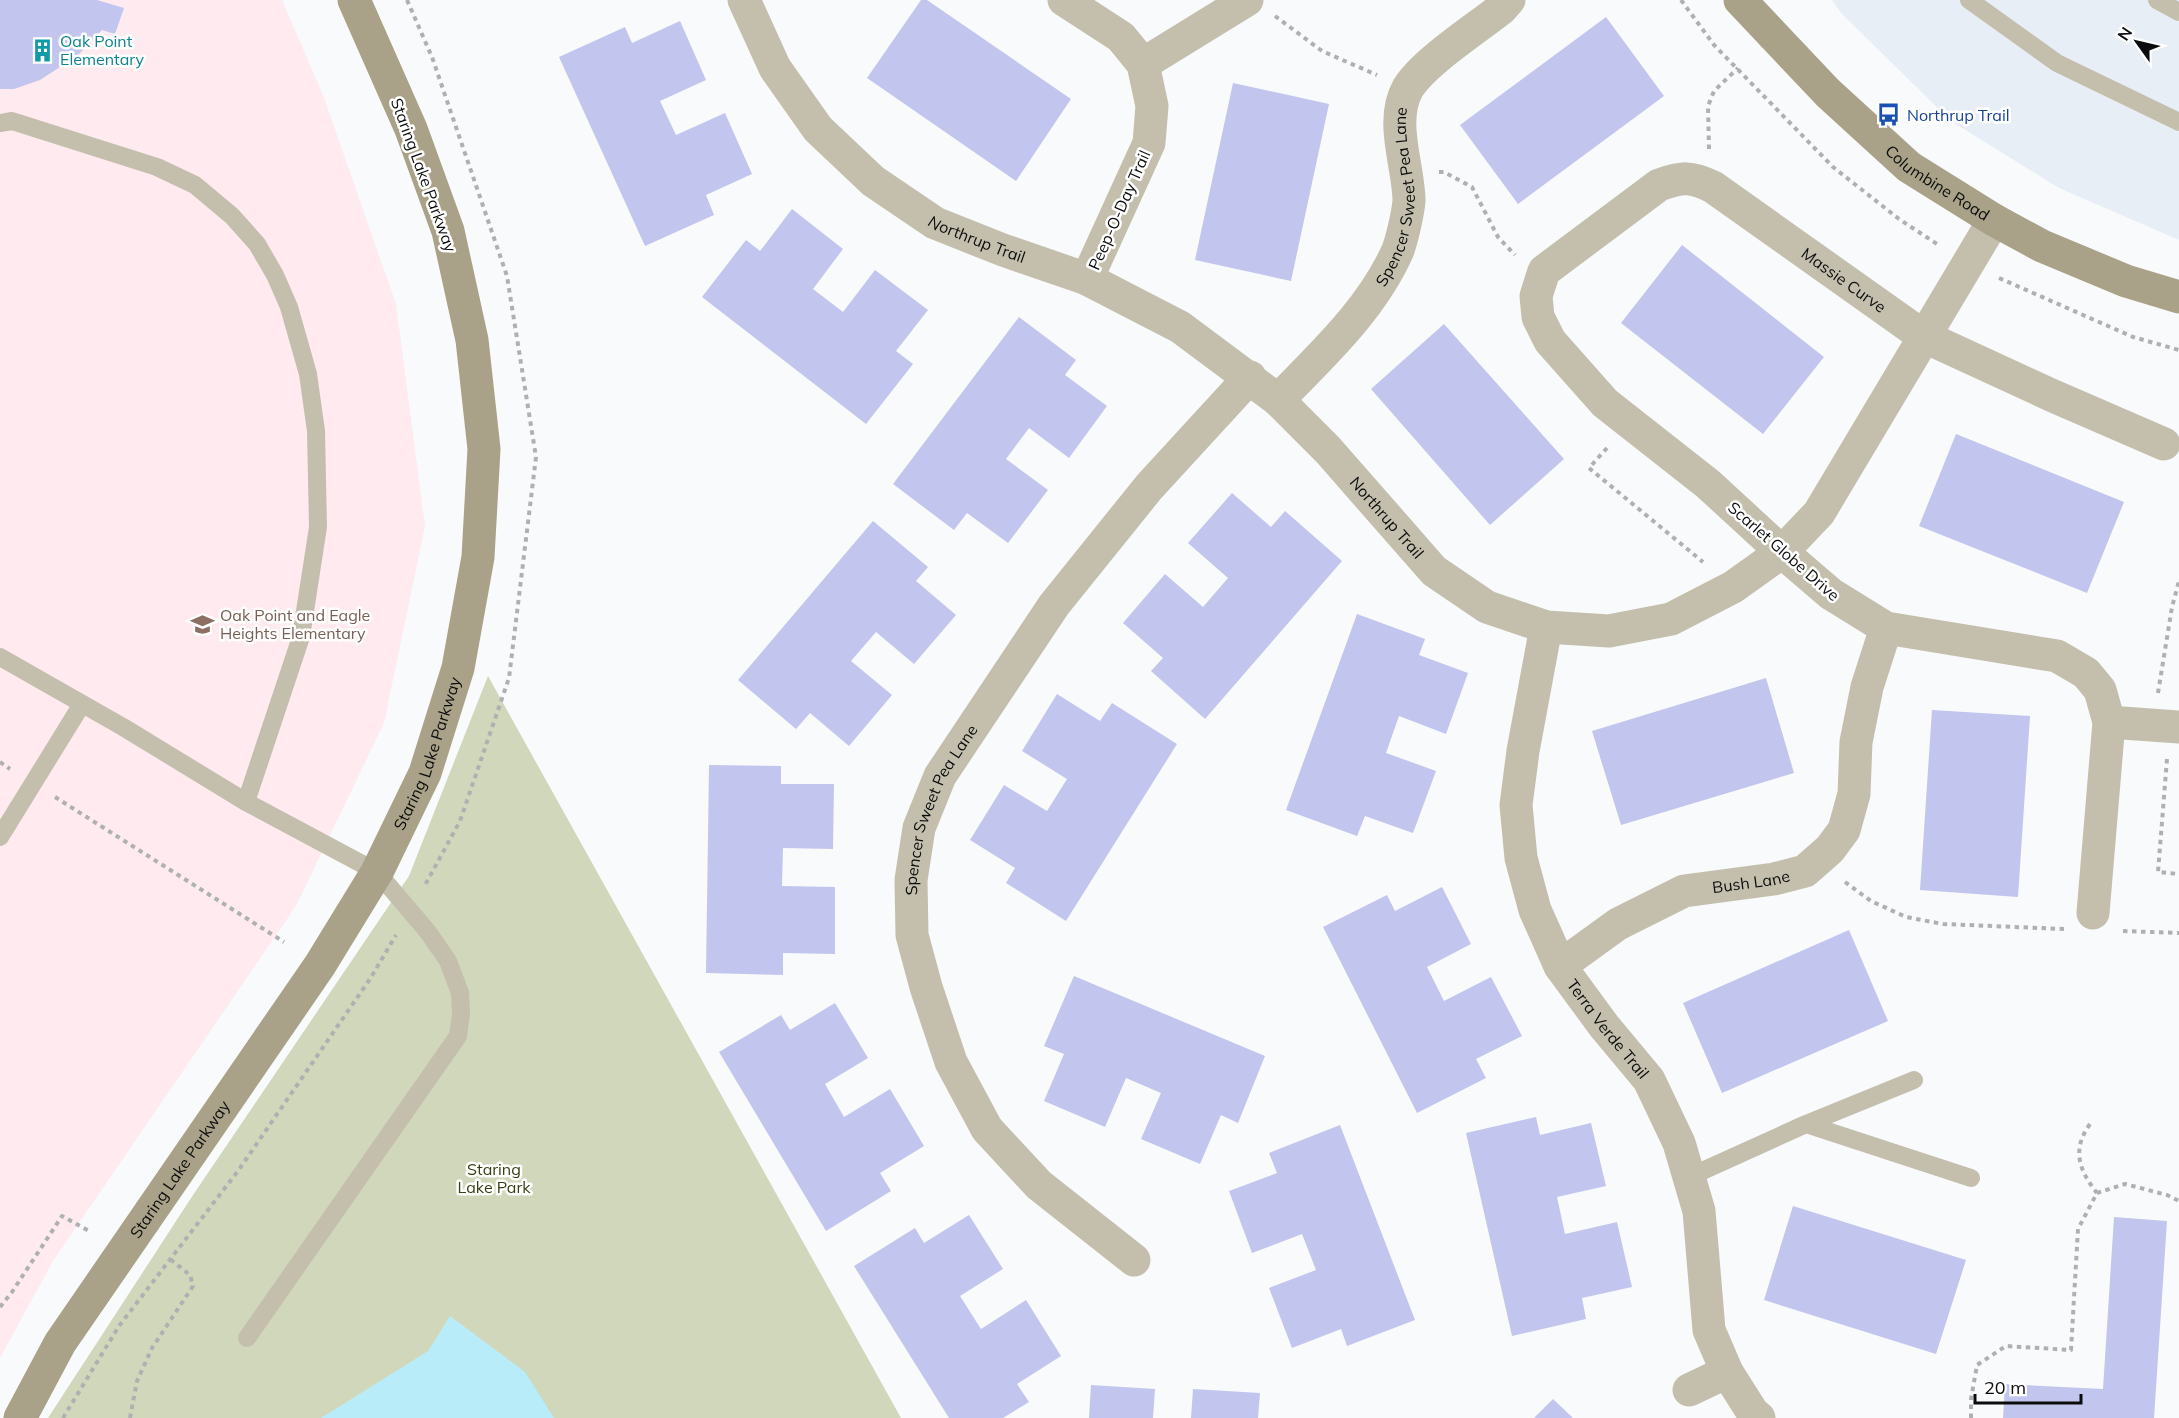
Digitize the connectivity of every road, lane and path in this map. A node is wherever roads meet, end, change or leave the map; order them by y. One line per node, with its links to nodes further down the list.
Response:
1 (354, 0): 40 (street, Staring Lake Parkway)
2 (407, 0): 41 (path)
3 (744, 0): 20 (street, Northrup Trail)
4 (1064, 0): 11 (street, Peep-O-Day Trail)
5 (1509, 0): 13 (street, Spencer Sweet Pea Lane)
6 (1740, 0): 18 (street, Columbine Road)
7 (1969, 0): 14 (lane)
8 (2157, 0): 10 (lane)
9 (1259, 6): 11 (street); 13 (path)
10 (2179, 12)
11 (1143, 64): 20 (street, Peep-O-Day Trail)
12 (1738, 68): 17 (path)
13 (1408, 89): 16 (street, Spencer Sweet Pea Lane)
14 (2179, 122)
15 (0, 123): 37 (lane)
16 (1405, 173): 19 (path); 24 (street, Spencer Sweet Pea Lane)
17 (1713, 186): 19 (street, Massie Curve); 22 (street, Massie Curve)
18 (1994, 220): 21 (street, Columbine Road); 22 (street, Northrup Trail)
19 (1542, 276): 25 (street, Scarlet Globe Drive)
20 (1087, 279): 23 (street, Northrup Trail)
21 (2179, 297)
22 (1923, 336): 26 (street, Massie Curve); 27 (street, Northrup Trail)
23 (1250, 377): 24 (street, Northrup Trail); 55 (street, Spencer Sweet Pea Lane)
24 (1278, 400): 29 (street, Northrup Trail)
25 (1629, 422): 27 (street, Scarlet Globe Drive); 28 (path)
26 (2164, 444)
27 (1782, 552): 28 (street, Northrup Trail); 30 (street, Scarlet Globe Drive)
28 (1733, 587): 29 (street, Northrup Trail)
29 (1546, 627): 45 (street, Terra Verde Trail)
30 (1887, 628): 33 (street, Scarlet Globe Drive); 39 (street, Bush Lane)
31 (0, 657): 32 (lane)
32 (82, 704): 36 (lane); 37 (lane)
33 (2109, 722): 34 (street); 42 (street, Scarlet Globe Drive)
34 (2179, 727)
35 (0, 762): 36 (path)
36 (33, 783): 38 (lane); 44 (path)
37 (246, 802): 40 (lane)
38 (1, 832)
39 (1816, 861): 42 (path); 45 (street, Bush Lane)
40 (377, 872): 41 (lane); 60 (street, Staring Lake Parkway)
41 (411, 911): 54 (path); 57 (lane)
42 (2091, 924): 43 (path)
43 (2179, 933)
44 (285, 942)
45 (1560, 966): 49 (street, Terra Verde Trail)
46 (1914, 1080): 47 (lane)
47 (1806, 1124): 49 (lane); 50 (lane)
48 (2091, 1124): 51 (path)
49 (1689, 1177): 58 (street, Terra Verde Trail)
50 (1971, 1178)
51 (2097, 1193): 52 (path); 64 (path)
52 (2179, 1201)
53 (89, 1231): 56 (path)
54 (170, 1259): 61 (path); 62 (path)
55 (1134, 1260)
56 (0, 1307)
57 (247, 1338)
58 (1727, 1372): 59 (street); 63 (street, Terra Verde Trail)
59 (1689, 1390)
60 (20, 1418)
61 (63, 1418)
62 (130, 1418)
63 (1759, 1418)
64 (1971, 1418)

